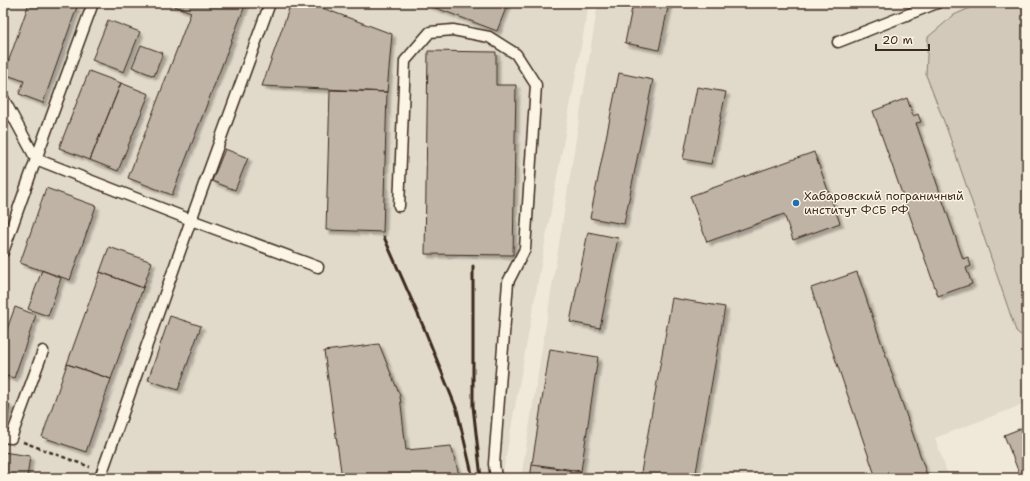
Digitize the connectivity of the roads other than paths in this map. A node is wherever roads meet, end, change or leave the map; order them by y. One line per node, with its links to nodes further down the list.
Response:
1 (93, 3): 6 (lane)
2 (270, 3): 8 (lane)
3 (937, 3): 4 (lane)
4 (838, 42)
5 (3, 98): 6 (lane)
6 (36, 159): 8 (lane); 9 (lane)
7 (399, 206): 14 (lane)
8 (191, 220): 10 (lane); 13 (lane)
9 (3, 252)
10 (318, 267)
11 (43, 351): 12 (lane)
12 (7, 437)
13 (101, 475)
14 (496, 478)

